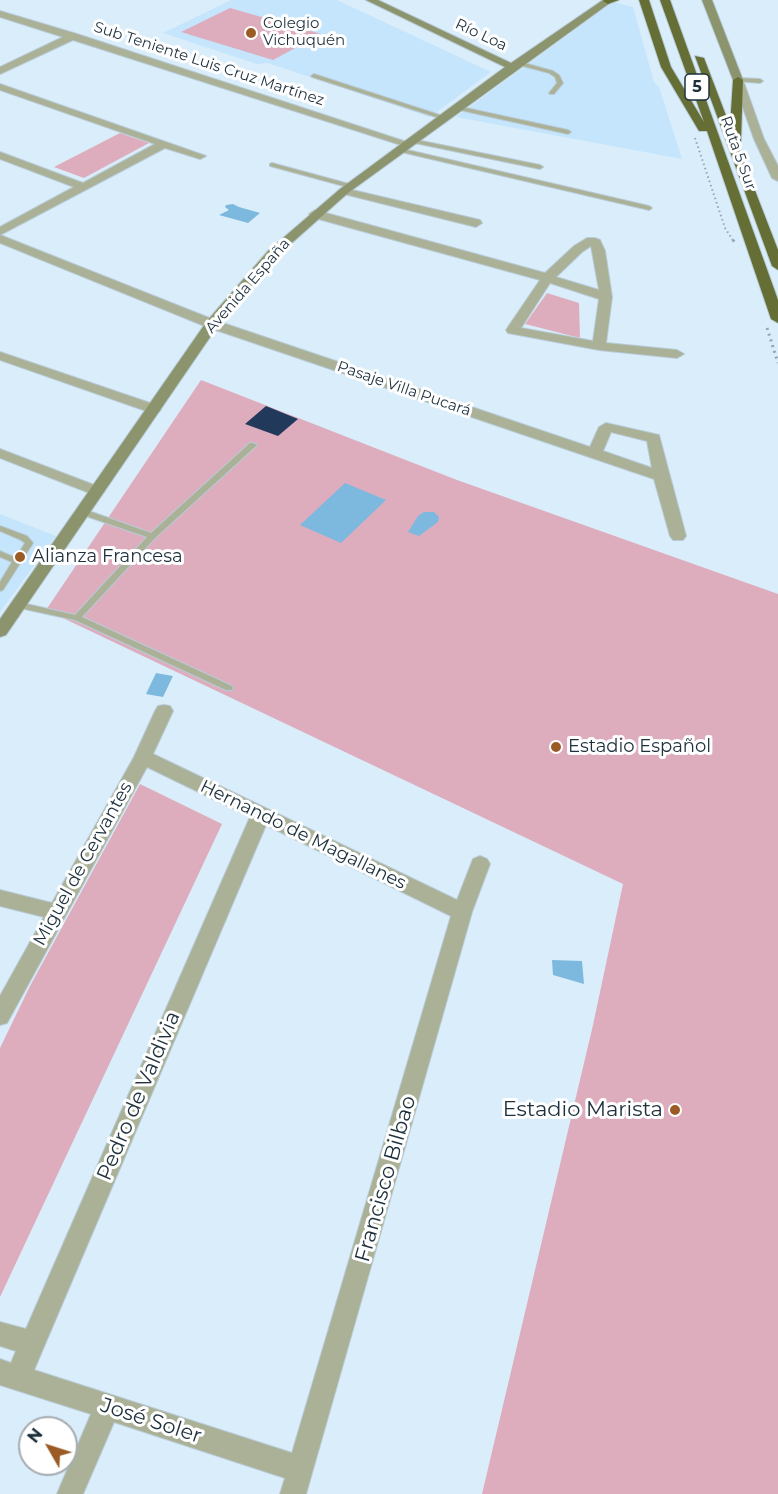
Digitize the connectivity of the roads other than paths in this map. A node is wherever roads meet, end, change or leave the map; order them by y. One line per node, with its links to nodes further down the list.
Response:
1 (371, 0): 10 (main road, Río Loa)
2 (610, 0): 10 (main road, Avenida España)
3 (632, 0): 7 (highway)
4 (665, 0): 27 (highway, Ruta 5 Sur / 5)
5 (677, 0): 26 (highway, Ruta 5 Sur / 5)
6 (707, 0): 13 (main road)
7 (645, 2): 27 (highway)
8 (0, 14): 9 (street, Sub Teniente Luis Cruz Martínez)
9 (74, 36): 11 (street); 21 (street, Sub Teniente Luis Cruz Martínez)
10 (515, 65): 16 (lane); 17 (main road, Avenida España)
11 (0, 71)
12 (314, 76): 18 (lane)
13 (738, 80): 14 (lane); 26 (highway); 28 (street)
14 (760, 81)
15 (0, 87): 20 (street)
16 (552, 93)
17 (457, 108): 18 (main road, Avenida España); 19 (lane)
18 (444, 118): 21 (main road, Avenida España)
19 (568, 132)
20 (164, 144): 23 (street); 29 (street)
21 (406, 145): 25 (lane); 30 (main road, Avenida España); 31 (lane)
22 (0, 155): 29 (street)
23 (200, 156)
24 (272, 165): 30 (lane)
25 (540, 166)
26 (742, 169): 36 (highway, Ruta 5 Sur / 5)
27 (729, 175): 39 (highway, Ruta 5 Sur / 5)
28 (778, 178)
29 (84, 187): 34 (street)
30 (347, 188): 32 (main road, Avenida España); 33 (street)
31 (649, 208)
32 (315, 214): 37 (street); 40 (main road, Avenida España)
33 (476, 222)
34 (0, 232)
35 (0, 239): 40 (street, Pasaje Villa Pucará)
36 (778, 266)
37 (547, 278): 38 (street); 38 (street); 41 (street)
38 (606, 297): 41 (street)
39 (778, 319)
40 (212, 324): 44 (main road, Avenida España); 49 (street, Pasaje Villa Pucará)
41 (599, 346): 42 (street)
42 (677, 354)
43 (0, 356): 44 (street)
44 (154, 409): 51 (main road, Avenida España)
45 (607, 410): 46 (street)
46 (606, 427): 49 (street); 50 (street)
47 (253, 445): 54 (lane)
48 (0, 453): 51 (street)
49 (595, 453): 50 (street, Pasaje Villa Pucará)
50 (661, 476): 55 (street)
51 (97, 490): 52 (main road, Avenida España)
52 (83, 512): 54 (lane); 59 (main road, Avenida España)
53 (0, 528): 57 (lane)
54 (152, 536): 60 (lane)
55 (678, 536)
56 (0, 554): 57 (lane)
57 (16, 561): 58 (lane)
58 (0, 588)
59 (18, 605): 60 (lane); 61 (main road, Avenida España)
60 (77, 618): 62 (lane)
61 (0, 631)
62 (229, 688)
63 (164, 711): 64 (street, Miguel de Cervantes)
64 (143, 757): 65 (street, Hernando de Magallanes); 68 (street, Miguel de Cervantes)
65 (261, 814): 69 (street, Hernando de Magallanes); 72 (street, Pedro de Valdivia)
66 (480, 864): 69 (street, Francisco Bilbao)
67 (0, 898): 68 (street)
68 (56, 912): 70 (street, Miguel de Cervantes)
69 (462, 912): 75 (street, Francisco Bilbao)
70 (0, 1016)
71 (0, 1334): 72 (street)
72 (32, 1343): 73 (street, Pedro de Valdivia)
73 (9, 1374): 74 (street, José Soler)
74 (107, 1407): 75 (street, José Soler); 76 (street)
75 (298, 1482)
76 (70, 1494)

